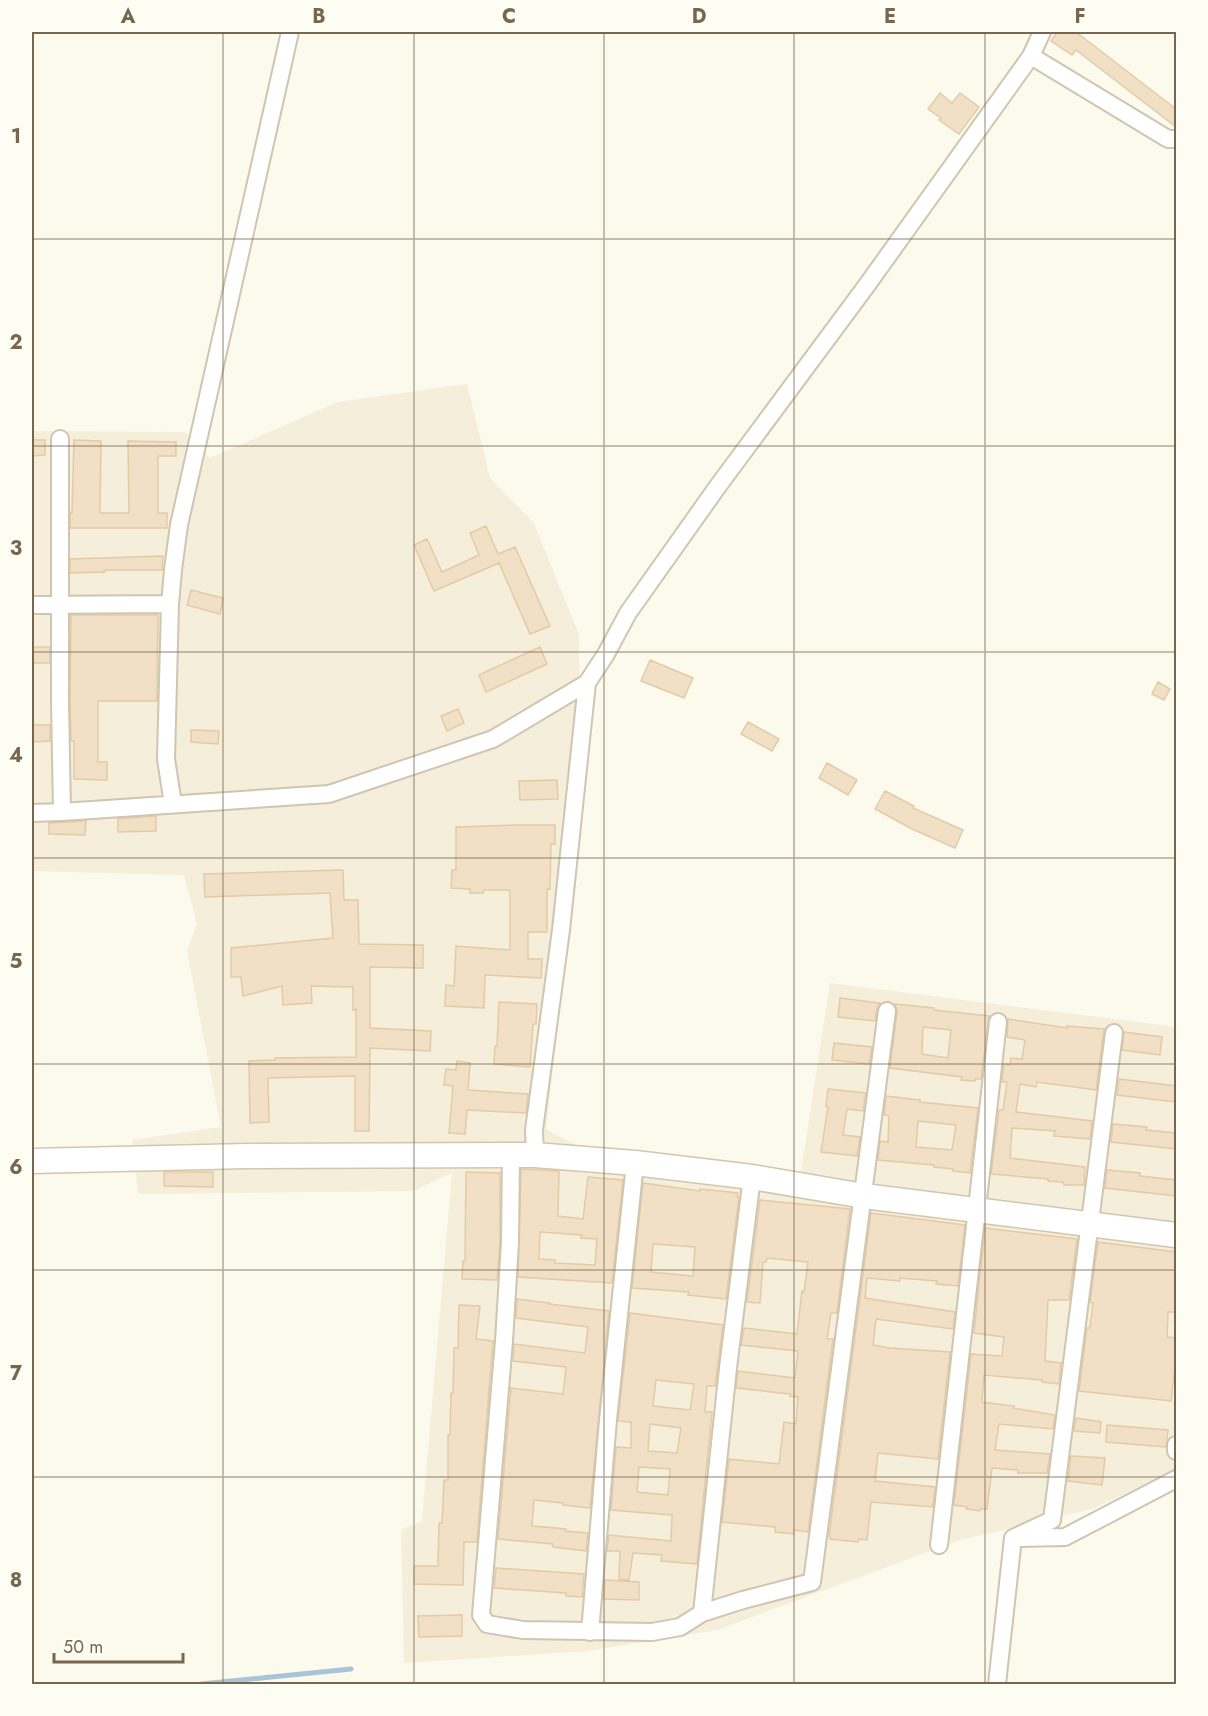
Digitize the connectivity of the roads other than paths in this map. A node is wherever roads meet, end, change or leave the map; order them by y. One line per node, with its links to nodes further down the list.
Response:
1 (290, 32): 6 (street)
2 (1042, 32): 3 (street)
3 (1031, 57): 4 (street); 9 (street)
4 (1176, 139)
5 (60, 439): 8 (street)
6 (170, 604): 8 (street); 10 (street)
7 (32, 605): 8 (street)
8 (60, 605): 11 (street)
9 (587, 684): 10 (street); 17 (street)
10 (173, 804): 11 (street)
11 (62, 812): 12 (street)
12 (32, 813)
13 (887, 1011): 21 (street)
14 (998, 1022): 22 (street)
15 (1114, 1033): 23 (street)
16 (511, 1154): 17 (street); 18 (street); 29 (street)
17 (535, 1155): 19 (street)
18 (32, 1161)
19 (635, 1163): 20 (street); 29 (street)
20 (752, 1178): 21 (street); 28 (street)
21 (864, 1196): 22 (street); 28 (street)
22 (977, 1210): 23 (street); 27 (street)
23 (1090, 1224): 24 (street); 26 (street)
24 (1176, 1234)
25 (1176, 1479): 26 (street)
26 (1013, 1538): 30 (street)
27 (939, 1545)
28 (702, 1613): 29 (street)
29 (590, 1632)
30 (997, 1684)

